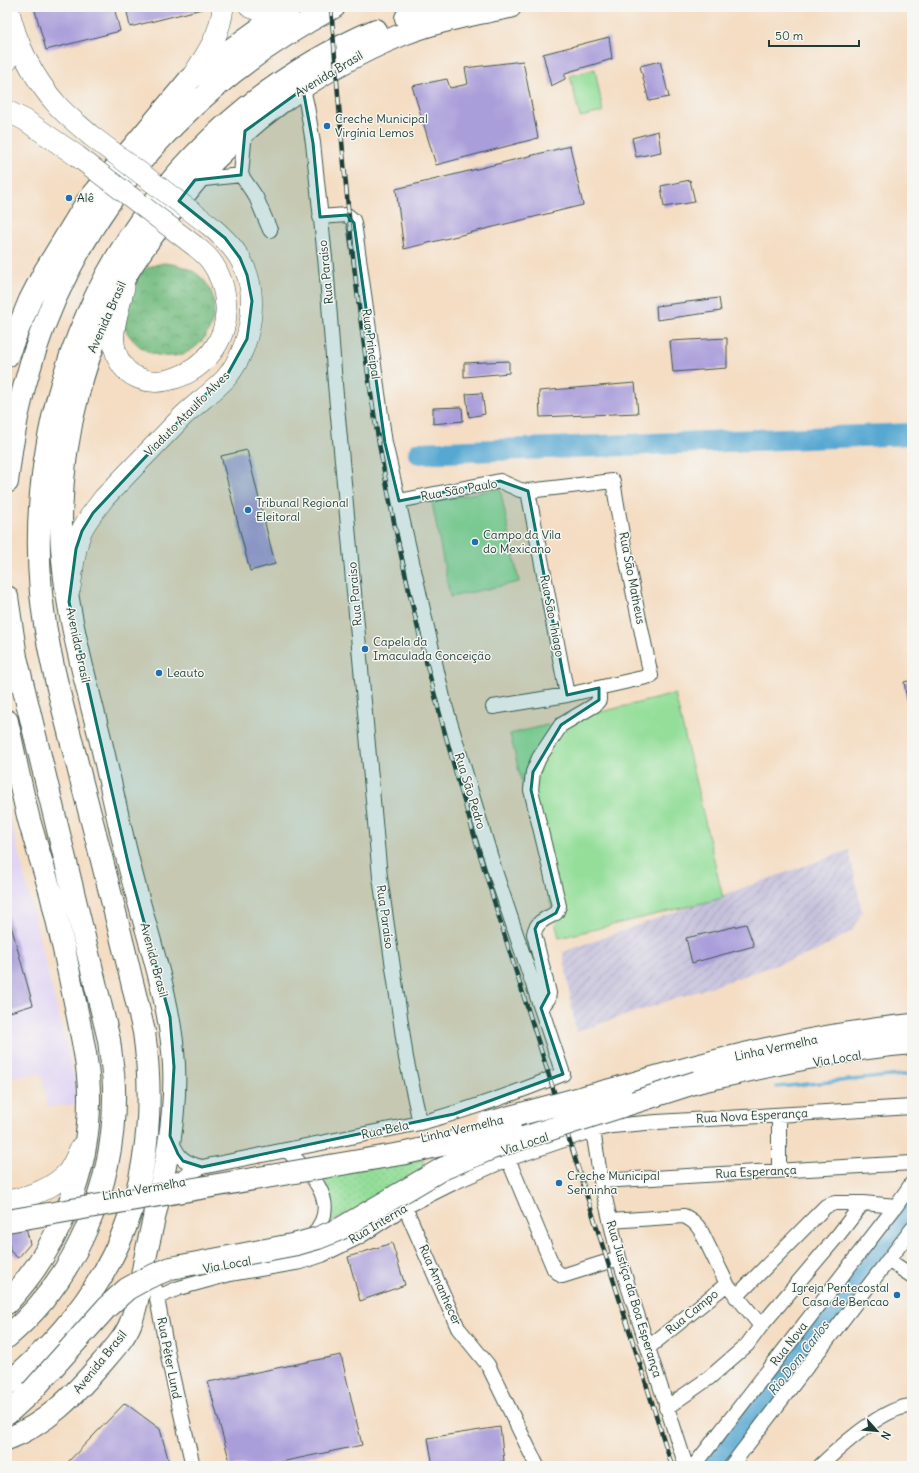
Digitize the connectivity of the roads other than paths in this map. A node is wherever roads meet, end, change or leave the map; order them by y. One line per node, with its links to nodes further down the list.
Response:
1 (8, 7): 8 (main road)
2 (222, 7): 10 (main road)
3 (250, 7): 7 (main road)
4 (334, 7): 17 (highway)
5 (441, 7): 41 (highway, Avenida Brasil)
6 (510, 7): 11 (highway, Avenida Brasil)
7 (287, 9): 10 (highway)
8 (12, 29): 9 (main road); 23 (main road, Viaduto Ataulfo Alves, bridge)
9 (7, 61)
10 (190, 79): 20 (highway)
11 (303, 89): 13 (highway, Avenida Brasil); 16 (street, Rua Paraíso)
12 (7, 111): 21 (main road, bridge)
13 (245, 131): 14 (street); 15 (highway, Avenida Brasil)
14 (241, 175): 15 (street); 18 (street)
15 (195, 180): 19 (highway, Avenida Brasil)
16 (320, 217): 27 (street, Rua Principal); 44 (street, Rua Paraíso)
17 (93, 227): 22 (highway); 25 (highway)
18 (270, 230)
19 (128, 271): 21 (main road); 29 (highway, Avenida Brasil)
20 (7, 356)
21 (185, 375): 23 (main road)
22 (7, 395)
23 (196, 403): 29 (main road, Viaduto Ataulfo Alves)
24 (613, 481): 26 (street, Rua São Paulo); 30 (street, Rua São Matheus)
25 (7, 482)
26 (528, 491): 27 (street, Rua São Paulo); 31 (street, Rua São Thiago)
27 (399, 502): 35 (street, Rua São Pedro)
28 (7, 597): 75 (highway)
29 (69, 602): 34 (highway, Avenida Brasil)
30 (599, 688): 31 (street); 35 (street)
31 (567, 694): 32 (street)
32 (493, 707)
33 (7, 721): 46 (highway)
34 (129, 867): 41 (highway); 47 (highway, Avenida Brasil)
35 (541, 1008): 39 (street, Rua São Pedro)
36 (912, 1025): 60 (highway, Linha Vermelha, bridge)
37 (912, 1043): 40 (highway, Linha Vermelha)
38 (912, 1049): 64 (street, Via Local)
39 (563, 1074): 44 (street, Rua Bela)
40 (697, 1082): 61 (highway, Linha Vermelha, bridge); 80 (highway, bridge)
41 (150, 1102): 77 (highway, Avenida Brasil)
42 (912, 1107): 43 (street, Rua Nova Esperança)
43 (779, 1116): 45 (street, Rua Nova Esperança); 52 (street)
44 (420, 1123): 48 (street, Rua Bela)
45 (593, 1130): 49 (street, Rua Interna); 53 (street, Rua Justiça da Boa Esperança)
46 (87, 1136): 55 (main road); 73 (highway)
47 (170, 1136): 51 (street, Rua Bela); 56 (highway, Avenida Brasil)
48 (288, 1150): 51 (street, Rua Bela); 64 (street)
49 (508, 1159): 59 (street, Rua Interna); 66 (street)
50 (912, 1163): 52 (street, Rua Esperança)
51 (202, 1167): 56 (street, Rua Bela)
52 (779, 1170): 53 (street, Rua Esperança)
53 (601, 1181): 62 (street, Rua Justiça da Boa Esperança)
54 (912, 1183): 58 (street, Rua Nova)
55 (7, 1201)
56 (158, 1202): 65 (highway, Avenida Brasil)
57 (862, 1203): 58 (street); 72 (street); 74 (street)
58 (896, 1206): 85 (street, Rua Nova)
59 (405, 1207): 68 (street, Rua Interna); 83 (street, Rua Amanhecer)
60 (7, 1212)
61 (7, 1221)
62 (610, 1221): 66 (street, Rua Justiça da Boa Esperança); 70 (street, Rua Campo)
63 (912, 1229): 67 (street)
64 (306, 1248): 68 (street); 71 (street, Via Local)
65 (147, 1250): 71 (street, Rua Péter Lund); 81 (highway, Avenida Brasil)
66 (619, 1258): 76 (street, Rua Justiça da Boa Esperança)
67 (888, 1260): 69 (street); 86 (street)
68 (301, 1262): 71 (street, Rua Interna)
69 (912, 1276)
70 (727, 1284): 72 (street); 76 (street, Rua Campo)
71 (156, 1290): 82 (street, Rua Péter Lund)
72 (736, 1297): 74 (street)
73 (7, 1303)
74 (761, 1326): 79 (street)
75 (7, 1337)
76 (649, 1347): 79 (street, Rua Justiça da Boa Esperança)
77 (7, 1384)
78 (912, 1406): 87 (street)
79 (666, 1408): 84 (street, Rua Justiça da Boa Esperança)
80 (7, 1414)
81 (7, 1439)
82 (193, 1466)
83 (537, 1466)
84 (686, 1466)
85 (694, 1466)
86 (731, 1466)
87 (820, 1466)

